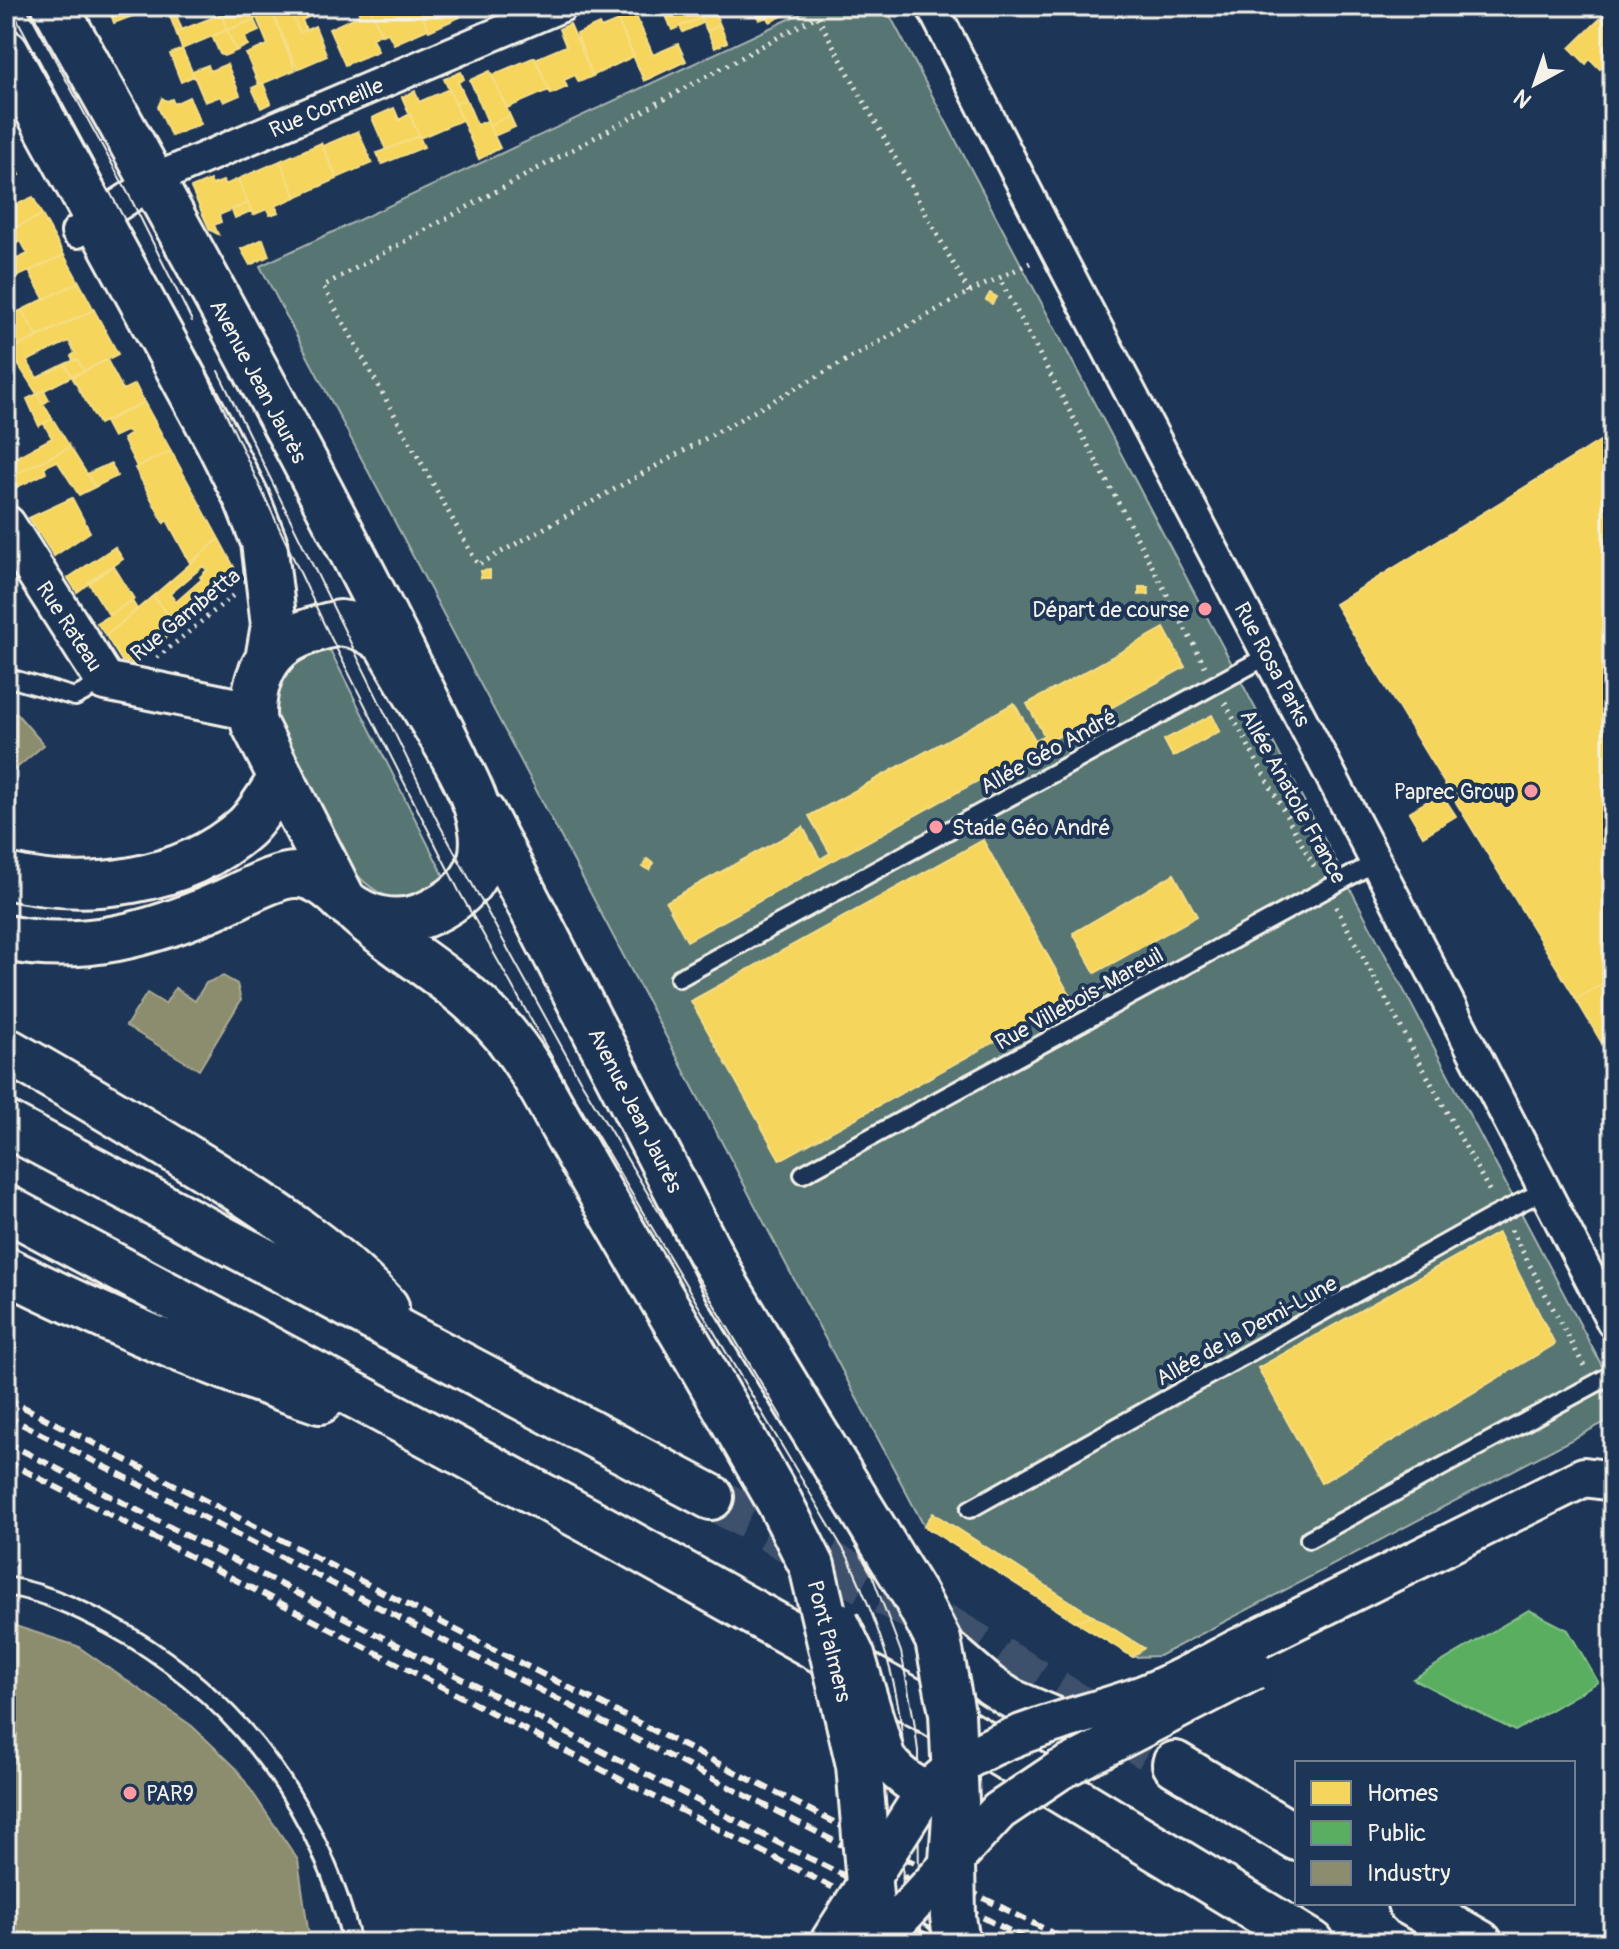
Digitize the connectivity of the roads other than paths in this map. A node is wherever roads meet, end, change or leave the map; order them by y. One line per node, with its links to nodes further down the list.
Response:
1 (55, 6): 5 (main road, Avenue Jean Jaurès)
2 (562, 6): 5 (street, Rue Corneille)
3 (932, 6): 9 (street, Rue Rosa Parks)
4 (6, 52): 6 (main road)
5 (152, 181): 6 (street, Rue Corneille); 13 (main road, Avenue Jean Jaurès)
6 (87, 226): 8 (main road)
7 (6, 525): 11 (street, Rue Rateau)
8 (269, 654): 12 (main road); 13 (main road)
9 (1269, 655): 16 (street, Rue Rosa Parks); 20 (lane, Allée Géo André)
10 (6, 677): 11 (lane)
11 (114, 683): 12 (street, Rue Rateau)
12 (252, 711): 14 (main road)
13 (456, 760): 15 (main road, Avenue Jean Jaurès)
14 (281, 779): 17 (main road); 18 (main road)
15 (477, 801): 18 (main road); 37 (main road, Avenue Jean Jaurès, bridge)
16 (1376, 862): 23 (lane, Rue Villebois-Mareuil); 24 (street, Rue Rosa Parks)
17 (6, 876)
18 (348, 905): 19 (main road); 35 (main road, Pont Palmers, bridge)
19 (6, 938)
20 (679, 978)
21 (6, 1050): 28 (main road)
22 (6, 1124): 28 (main road)
23 (803, 1174)
24 (1545, 1190): 27 (street, Rue Rosa Parks); 33 (lane, Allée de la Demi-Lune)
25 (6, 1208): 30 (main road)
26 (6, 1270): 30 (main road)
27 (1613, 1323)
28 (421, 1343): 32 (main road)
29 (1613, 1374): 34 (lane)
30 (410, 1427): 50 (main road)
31 (1612, 1481): 38 (street)
32 (711, 1497)
33 (970, 1509)
34 (1309, 1539)
35 (812, 1566): 41 (street, bridge); 45 (main road, Pont Palmers, bridge)
36 (6, 1586): 48 (lane)
37 (938, 1640): 39 (street); 41 (main road, Avenue Jean Jaurès, bridge)
38 (1246, 1660): 39 (street, bridge); 42 (street, bridge)
39 (1060, 1719): 41 (street, bridge)
40 (1175, 1764): 43 (main road)
41 (946, 1788): 42 (street); 44 (main road, Avenue Jean Jaurès, bridge); 45 (street, bridge)
42 (999, 1811): 44 (street, bridge)
43 (1295, 1837)
44 (952, 1861): 47 (street, bridge); 49 (main road, Avenue Jean Jaurès, bridge)
45 (870, 1877): 47 (main road, Pont Palmers, bridge)
46 (1414, 1905): 51 (main road)
47 (871, 1936)
48 (352, 1943)
49 (957, 1943)
50 (1312, 1943)
51 (1480, 1943)

